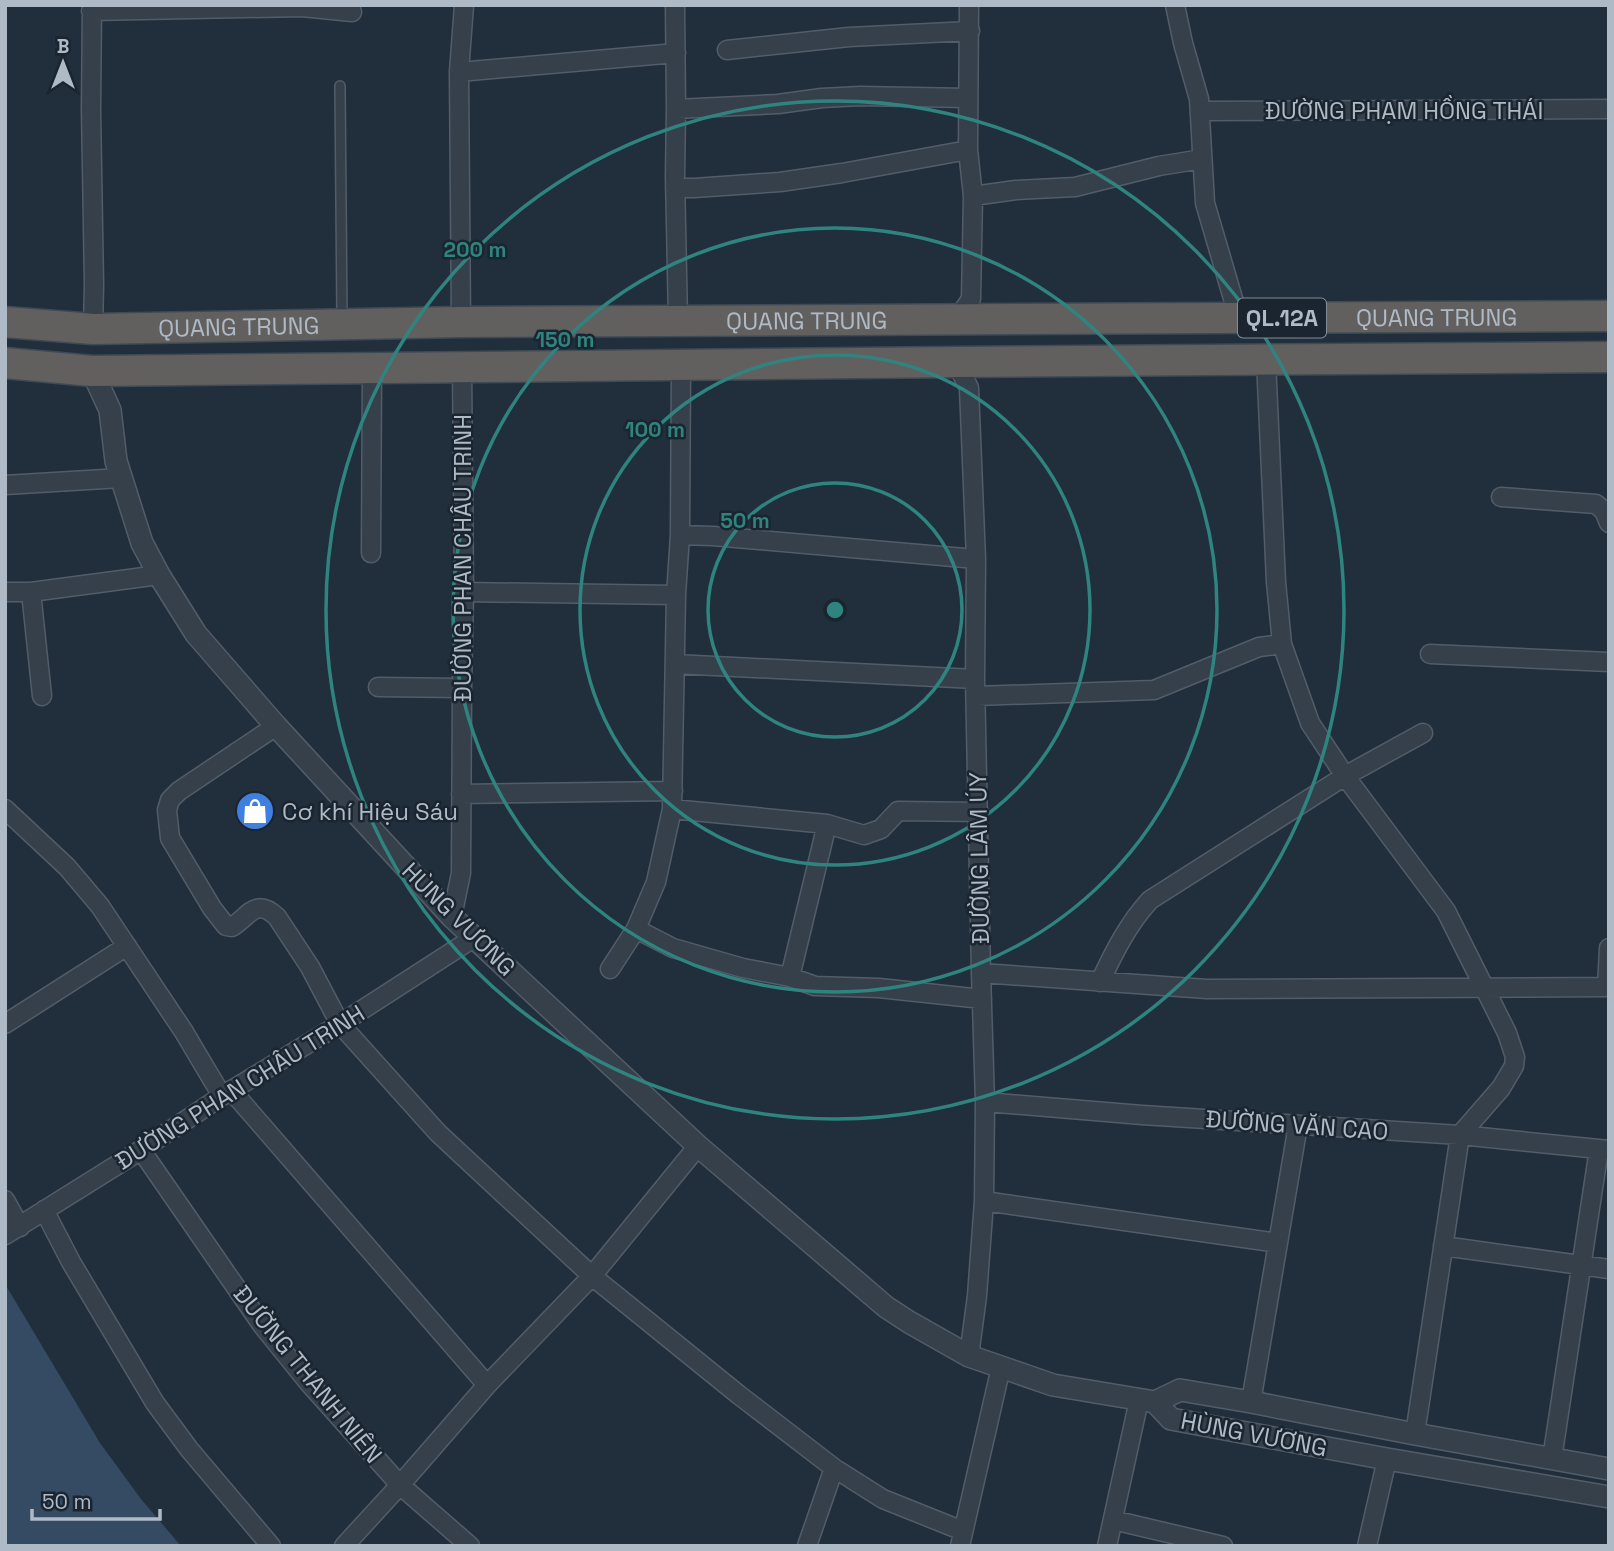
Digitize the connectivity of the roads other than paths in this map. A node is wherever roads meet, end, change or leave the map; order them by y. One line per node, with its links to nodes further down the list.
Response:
1 (464, 5): 10 (street)
2 (675, 5): 9 (street)
3 (969, 5): 7 (street)
4 (1175, 5): 15 (street)
5 (91, 8): 6 (street); 27 (street)
6 (352, 12)
7 (970, 31): 8 (street); 12 (street)
8 (727, 50)
9 (676, 53): 10 (street); 13 (street)
10 (459, 72): 25 (street)
11 (340, 86): 26 (lane)
12 (968, 98): 13 (street); 16 (street)
13 (676, 109): 18 (street)
14 (1609, 109): 15 (street, ĐƯỜNG PHẠM HỒNG THÁI)
15 (1200, 111): 17 (street)
16 (968, 150): 18 (street); 19 (street)
17 (1202, 159): 19 (street); 21 (street)
18 (675, 188): 22 (street)
19 (973, 195): 23 (street)
20 (1609, 316): 21 (highway, QUANG TRUNG / QL.12A)
21 (1240, 319): 23 (highway, QUANG TRUNG / QL.12A)
22 (678, 321): 23 (highway, QUANG TRUNG / QL.12A); 25 (highway, QUANG TRUNG / QL.12A)
23 (956, 321): 30 (highway)
24 (5, 322): 27 (highway, QUANG TRUNG / QL.12A)
25 (461, 322): 26 (highway, QUANG TRUNG / QL.12A); 33 (highway)
26 (342, 324): 27 (highway, QUANG TRUNG / QL.12A)
27 (93, 329): 35 (highway)
28 (1609, 358): 29 (highway, QUANG TRUNG / QL.12A)
29 (1266, 360): 30 (highway, QUANG TRUNG / QL.12A); 48 (street)
30 (956, 362): 32 (highway, QUANG TRUNG / QL.12A); 42 (street, ĐƯỜNG LÂM ÚY)
31 (5, 363): 35 (highway, QUANG TRUNG / QL.12A)
32 (681, 364): 33 (highway, QUANG TRUNG / QL.12A); 40 (street)
33 (462, 367): 34 (highway, QUANG TRUNG / QL.12A); 46 (street, ĐƯỜNG PHAN CHÂU TRINH)
34 (372, 368): 35 (highway, QUANG TRUNG / QL.12A); 41 (street)
35 (92, 370): 36 (street, HÙNG VƯƠNG)
36 (121, 478): 37 (street); 43 (street, HÙNG VƯƠNG)
37 (5, 485)
38 (1501, 497): 39 (street)
39 (1609, 523)
40 (680, 535): 42 (street); 47 (street)
41 (371, 553)
42 (976, 559): 53 (street, ĐƯỜNG LÂM ÚY)
43 (159, 575): 45 (street); 56 (street, HÙNG VƯƠNG)
44 (5, 592): 45 (street)
45 (31, 592): 55 (street)
46 (464, 592): 47 (street); 54 (street, ĐƯỜNG PHAN CHÂU TRINH)
47 (676, 595): 51 (street)
48 (1282, 645): 53 (street); 58 (street)
49 (1430, 654): 50 (street)
50 (1609, 662)
51 (675, 664): 53 (street); 60 (street)
52 (378, 687): 54 (street)
53 (975, 687): 62 (street, ĐƯỜNG LÂM ÚY)
54 (462, 688): 59 (street, ĐƯỜNG PHAN CHÂU TRINH)
55 (42, 696)
56 (276, 726): 64 (street, HÙNG VƯƠNG); 77 (street)
57 (1423, 733): 58 (street)
58 (1345, 776): 72 (street); 73 (street)
59 (461, 794): 60 (street); 64 (street, ĐƯỜNG PHAN CHÂU TRINH)
60 (672, 800): 63 (street); 65 (street)
61 (5, 809): 67 (street)
62 (979, 812): 63 (street); 70 (street, ĐƯỜNG LÂM ÚY)
63 (827, 824): 71 (street)
64 (452, 917): 66 (street, HÙNG VƯƠNG)
65 (636, 929): 69 (street); 71 (street)
66 (475, 937): 77 (street, ĐƯỜNG PHAN CHÂU TRINH); 82 (street, HÙNG VƯƠNG)
67 (127, 946): 76 (street); 78 (street)
68 (1609, 948): 74 (street)
69 (610, 969)
70 (981, 973): 72 (street); 75 (street, ĐƯỜNG LÂM ÚY)
71 (790, 977): 75 (street)
72 (1100, 982): 73 (street)
73 (1484, 987): 74 (street); 81 (street)
74 (1608, 987)
75 (982, 999): 79 (street, ĐƯỜNG LÂM ÚY)
76 (5, 1024)
77 (340, 1024): 78 (street, ĐƯỜNG PHAN CHÂU TRINH); 93 (street)
78 (227, 1093): 84 (street, ĐƯỜNG PHAN CHÂU TRINH); 96 (street)
79 (985, 1102): 80 (street, ĐƯỜNG VĂN CAO); 86 (street, ĐƯỜNG LÂM ÚY)
80 (1298, 1125): 81 (street, ĐƯỜNG VĂN CAO); 89 (street)
81 (1460, 1135): 83 (street, ĐƯỜNG VĂN CAO); 90 (street)
82 (698, 1146): 93 (street); 94 (street, HÙNG VƯƠNG)
83 (1604, 1149): 91 (street)
84 (141, 1150): 87 (street, ĐƯỜNG PHAN CHÂU TRINH); 105 (street, ĐƯỜNG THANH NIÊN)
85 (5, 1200): 88 (street)
86 (984, 1201): 89 (street); 94 (street, ĐƯỜNG LÂM ÚY)
87 (44, 1210): 88 (street, ĐƯỜNG PHAN CHÂU TRINH); 109 (street)
88 (13, 1231)
89 (1278, 1242): 98 (street)
90 (1443, 1246): 91 (street); 99 (street)
91 (1581, 1265): 92 (street); 101 (street)
92 (1609, 1269)
93 (592, 1276): 96 (street); 103 (street)
94 (969, 1356): 95 (street, HÙNG VƯƠNG)
95 (1001, 1367): 97 (street, HÙNG VƯƠNG); 108 (street)
96 (487, 1385): 105 (street)
97 (1147, 1401): 98 (street, HÙNG VƯƠNG); 100 (street, HÙNG VƯƠNG); 107 (street)
98 (1251, 1402): 99 (street, HÙNG VƯƠNG)
99 (1415, 1434): 101 (street, HÙNG VƯƠNG); 102 (street)
100 (1387, 1459): 102 (street, HÙNG VƯƠNG); 115 (street)
101 (1552, 1459): 104 (street, HÙNG VƯƠNG)
102 (1409, 1463): 106 (street, HÙNG VƯƠNG)
103 (834, 1468): 108 (street); 112 (street)
104 (1609, 1469)
105 (400, 1485): 110 (street); 111 (street, ĐƯỜNG THANH NIÊN)
106 (1609, 1497)
107 (1113, 1520): 113 (street); 114 (street)
108 (961, 1538)
109 (271, 1546)
110 (344, 1546)
111 (470, 1546)
112 (807, 1546)
113 (1107, 1546)
114 (1223, 1546)
115 (1367, 1546)

